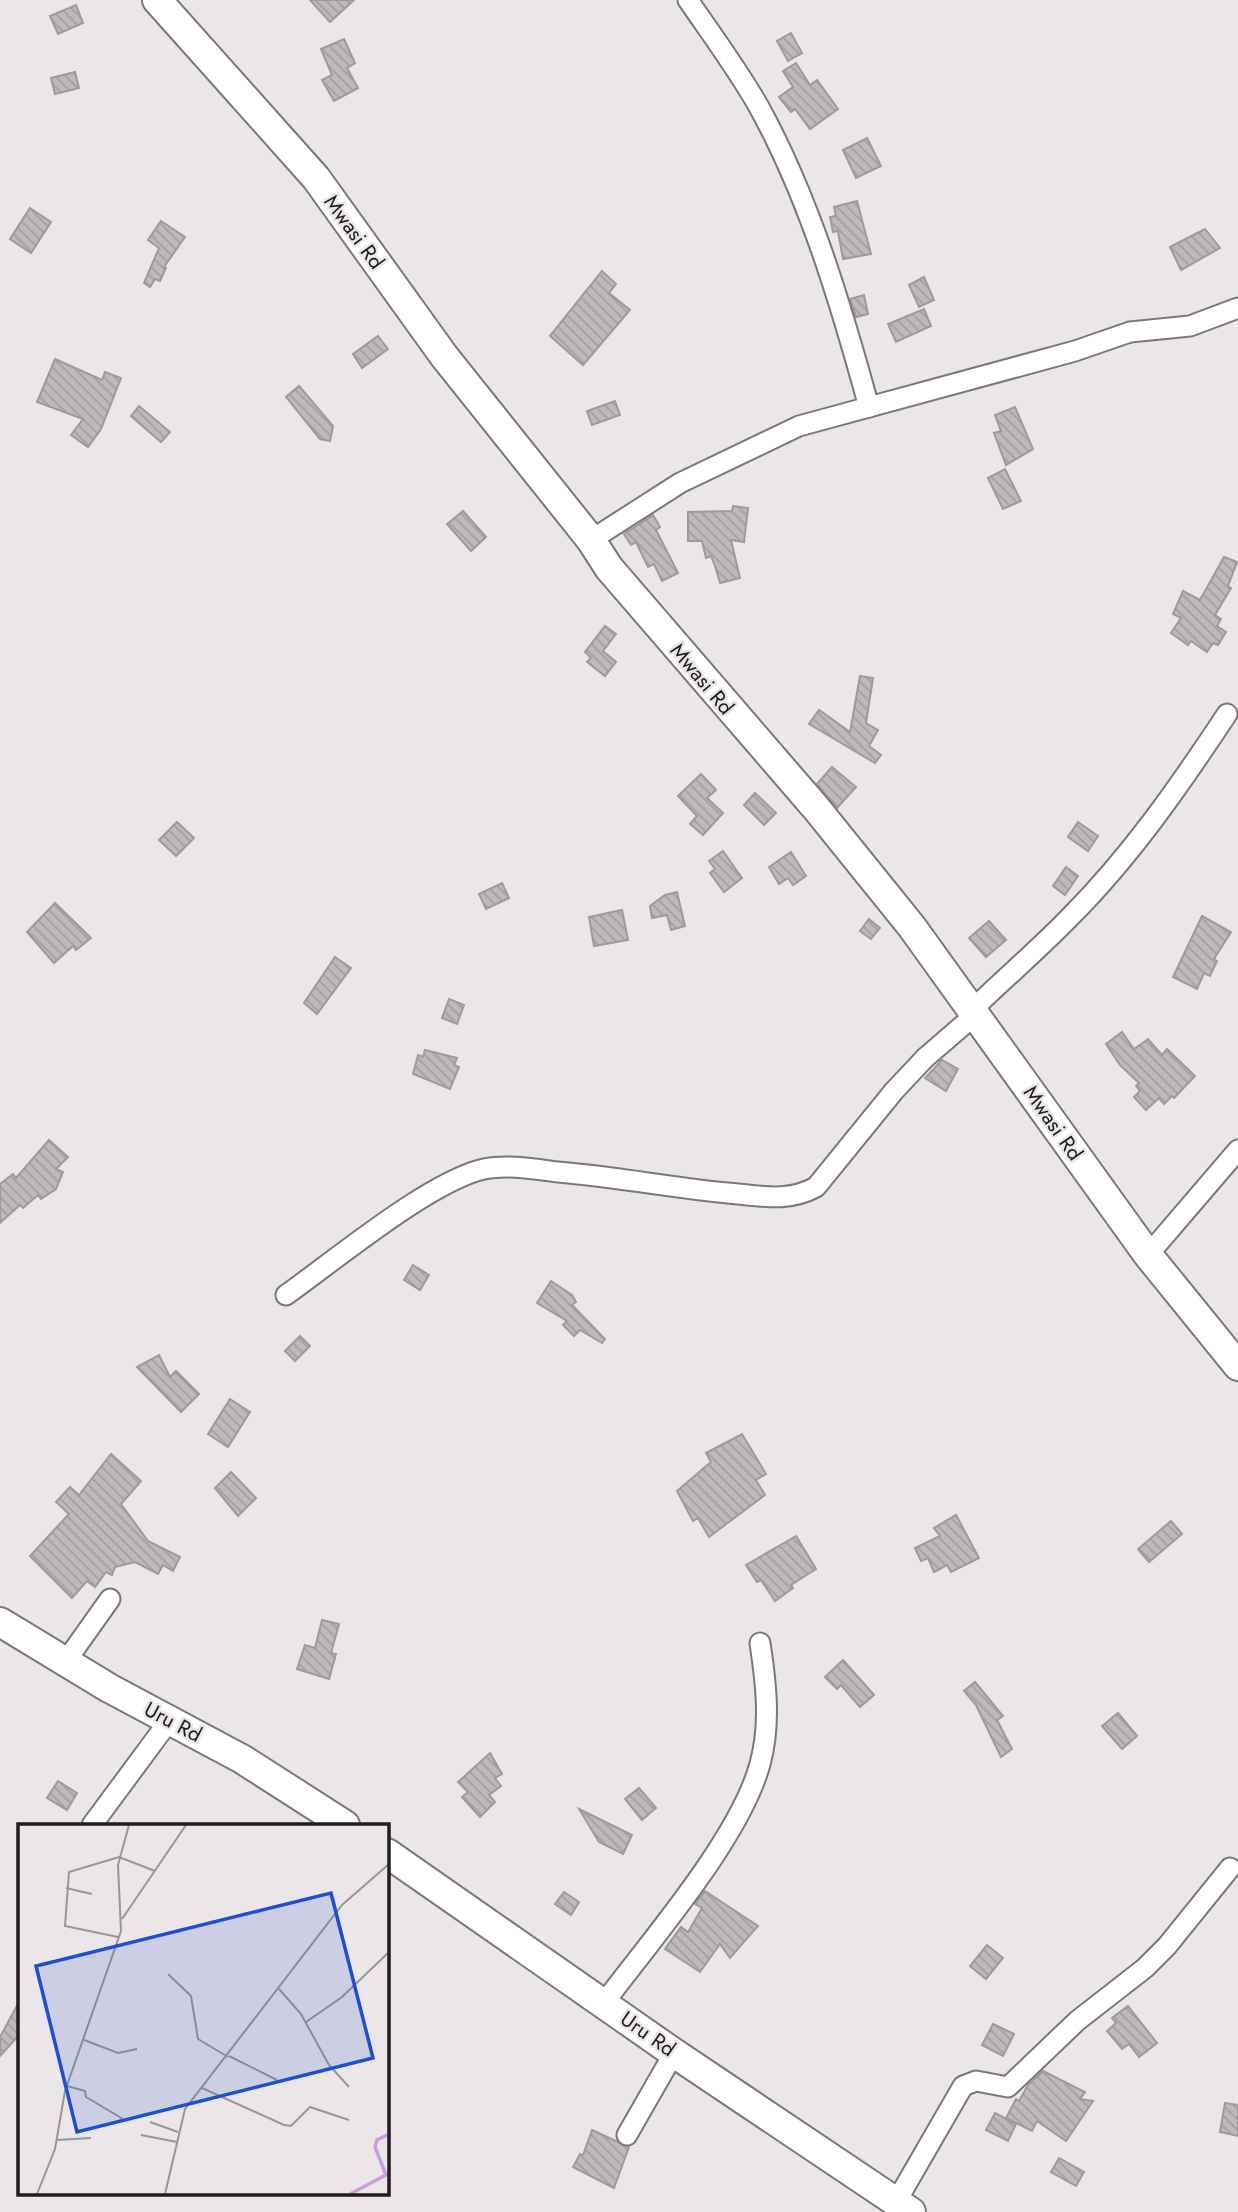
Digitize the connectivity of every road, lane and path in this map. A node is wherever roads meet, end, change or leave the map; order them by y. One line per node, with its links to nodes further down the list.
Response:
1 (157, 0): 5 (street, Mwasi Rd)
2 (688, 0): 4 (street)
3 (1238, 308): 4 (street)
4 (869, 407): 5 (street)
5 (590, 540): 7 (street, Mwasi Rd)
6 (1227, 714): 7 (street)
7 (974, 1012): 9 (street, Mwasi Rd); 10 (street)
8 (1238, 1150): 9 (street)
9 (1148, 1255): 11 (street, Mwasi Rd)
10 (286, 1295)
11 (1238, 1366)
12 (110, 1599): 15 (street)
13 (0, 1622): 15 (street, Uru Rd)
14 (760, 1643): 21 (street)
15 (65, 1661): 16 (street, Uru Rd)
16 (169, 1721): 17 (street); 18 (street, Uru Rd)
17 (93, 1824)
18 (343, 1824)
19 (388, 1854): 21 (street, Uru Rd)
20 (1230, 1868): 24 (street)
21 (604, 2003): 22 (street, Uru Rd)
22 (674, 2053): 23 (street); 24 (street, Uru Rd)
23 (627, 2135)
24 (904, 2207)

